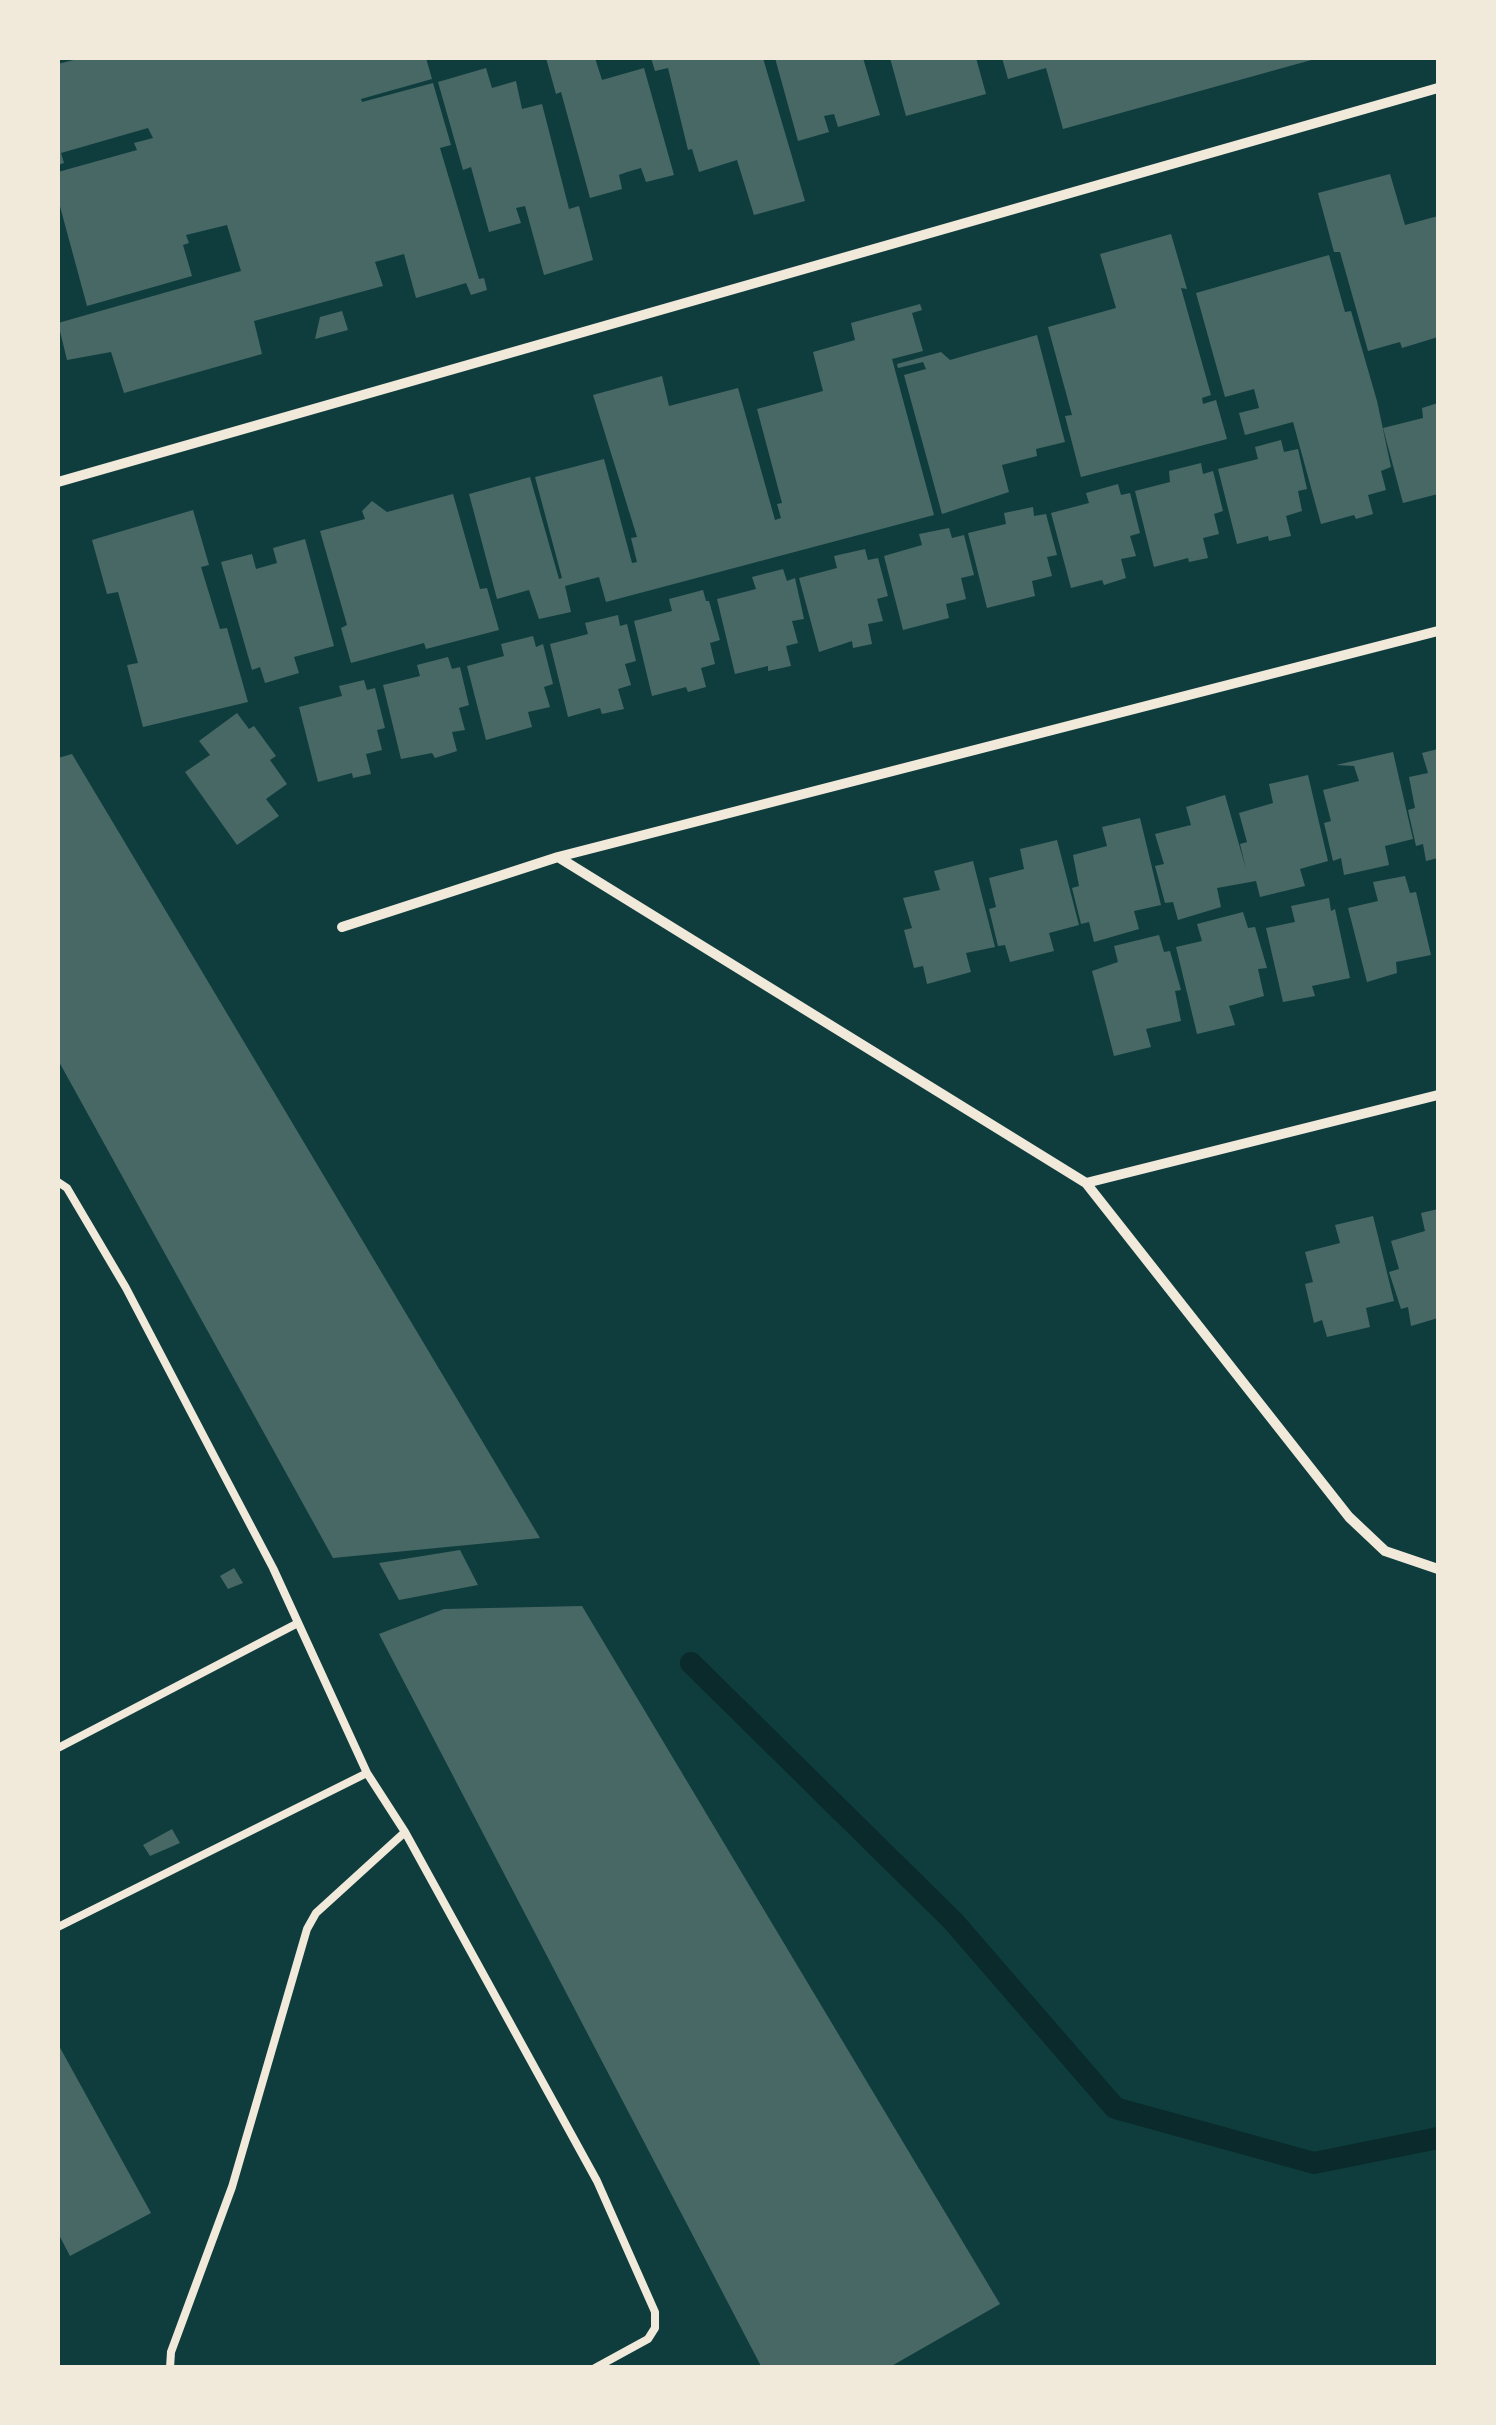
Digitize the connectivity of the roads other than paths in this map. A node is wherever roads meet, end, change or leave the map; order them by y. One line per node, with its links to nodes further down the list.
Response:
1 (1438, 88): 2 (street)
2 (58, 482)
3 (1438, 632): 4 (street)
4 (558, 857): 5 (street); 8 (street)
5 (342, 927)
6 (1438, 1095): 8 (street)
7 (58, 1182): 10 (lane)
8 (1086, 1183): 9 (street)
9 (1438, 1570)
10 (298, 1623): 11 (lane); 12 (lane)
11 (58, 1748)
12 (367, 1773): 13 (lane); 14 (lane)
13 (405, 1832): 15 (lane); 16 (lane)
14 (58, 1927)
15 (170, 2368)
16 (596, 2368)

